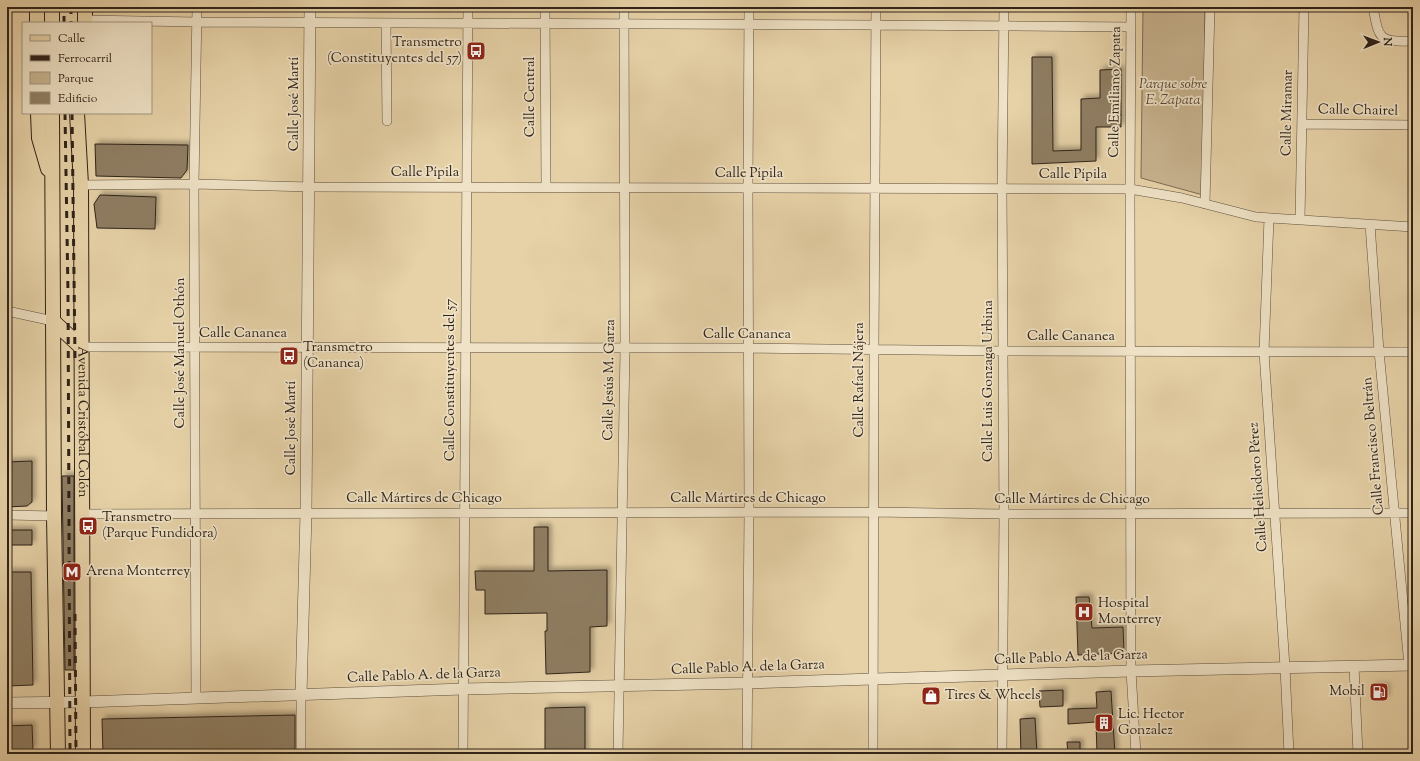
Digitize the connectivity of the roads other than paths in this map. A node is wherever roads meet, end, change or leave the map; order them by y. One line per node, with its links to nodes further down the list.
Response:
1 (36, 7): 17 (main road)
2 (52, 7): 18 (main road)
3 (77, 7): 16 (main road)
4 (197, 7): 19 (street, Calle José Manuel Othón)
5 (310, 7): 20 (street, Calle José Martí)
6 (468, 7): 22 (street, Calle Constituyentes del 57)
7 (545, 7): 23 (street, Calle Central)
8 (624, 7): 24 (street, Calle Jesús M. Garza)
9 (749, 7): 25 (street)
10 (876, 7): 26 (street, Calle Rafael Nájera)
11 (1004, 7): 27 (street, Calle Luis Gonzaga Urbina)
12 (1131, 7): 28 (street, Calle Emiliano Zapata)
13 (1210, 7): 48 (street)
14 (1304, 7): 35 (street, Calle Miramar)
15 (1373, 7): 29 (street)
16 (83, 18): 19 (street)
17 (37, 22)
18 (52, 22)
19 (197, 22): 20 (street); 38 (street, Calle José Manuel Othón)
20 (310, 22): 21 (street); 40 (street, Calle José Martí)
21 (386, 23): 22 (street); 34 (street)
22 (468, 23): 23 (street); 41 (street, Calle Constituyentes del 57)
23 (545, 24): 24 (street); 42 (street, Calle Central)
24 (624, 24): 25 (street); 43 (street, Calle Jesús M. Garza)
25 (749, 24): 26 (street); 44 (street)
26 (877, 25): 27 (street); 45 (street, Calle Rafael Nájera)
27 (1004, 26): 28 (street); 46 (street, Calle Luis Gonzaga Urbina)
28 (1131, 27): 47 (street, Calle Emiliano Zapata)
29 (1413, 41)
30 (38, 114): 37 (main road)
31 (52, 114): 37 (main road, Avenida Cristóbal Colón)
32 (77, 114): 39 (main road, Avenida Cristóbal Colón)
33 (85, 114): 39 (main road)
34 (387, 121)
35 (1302, 124): 36 (street, Calle Chairel); 50 (street, Calle Miramar)
36 (1413, 125)
37 (53, 184): 54 (main road, Avenida Cristóbal Colón)
38 (194, 184): 39 (street, Calle Pípila); 40 (street, Calle Pípila); 56 (street, Calle José Manuel Othón)
39 (81, 185): 55 (main road, Avenida Cristóbal Colón)
40 (310, 186): 41 (street, Calle Pípila); 57 (street, Calle José Martí)
41 (466, 187): 42 (street, Calle Pípila); 59 (street, Calle Constituyentes del 57)
42 (546, 187): 43 (street, Calle Pípila)
43 (624, 187): 44 (street, Calle Pípila); 60 (street, Calle Jesús M. Garza)
44 (748, 187): 45 (street, Calle Pípila); 58 (street)
45 (875, 188): 46 (street, Calle Pípila); 61 (street, Calle Rafael Nájera)
46 (1002, 189): 47 (street, Calle Pípila); 62 (street, Calle Luis Gonzaga Urbina)
47 (1130, 189): 48 (street, Calle Pípila); 63 (street, Calle Emiliano Zapata)
48 (1205, 204): 49 (street, Calle Pípila)
49 (1268, 218): 50 (street, Calle Pípila); 65 (street, Calle Heliodoro Pérez)
50 (1300, 219): 51 (street, Calle Pípila)
51 (1370, 224): 52 (street, Calle Pípila); 64 (street, Calle Francisco Beltrán)
52 (1413, 227)
53 (7, 311): 54 (street)
54 (53, 321): 55 (main road); 80 (main road, Avenida Cristóbal Colón)
55 (81, 347): 56 (street, Calle Cananea); 74 (main road, Avenida Cristóbal Colón)
56 (194, 348): 57 (street, Calle Cananea); 69 (street, Calle José Manuel Othón)
57 (307, 348): 59 (street, Calle Cananea); 70 (street, Calle José Martí)
58 (748, 348): 60 (street, Calle Cananea); 61 (street, Calle Cananea); 67 (street)
59 (465, 349): 60 (street, Calle Cananea); 75 (street, Calle Constituyentes del 57)
60 (625, 349): 71 (street, Calle Jesús M. Garza)
61 (874, 349): 62 (street, Calle Cananea); 68 (street, Calle Rafael Nájera)
62 (1004, 351): 63 (street, Calle Cananea); 76 (street, Calle Luis Gonzaga Urbina)
63 (1131, 351): 65 (street, Calle Cananea); 77 (street, Calle Emiliano Zapata)
64 (1379, 351): 65 (street, Calle Cananea); 66 (street, Calle Cananea); 72 (street, Calle Francisco Beltrán)
65 (1264, 352): 78 (street, Calle Heliodoro Pérez)
66 (1413, 352)
67 (749, 512): 68 (street, Calle Mártires de Chicago); 71 (street, Calle Mártires de Chicago); 87 (street)
68 (874, 512): 76 (street, Calle Mártires de Chicago); 86 (street, Calle Rafael Nájera)
69 (195, 513): 70 (street, Calle Mártires de Chicago); 74 (street, Calle Mártires de Chicago); 91 (street, Calle José Manuel Othón)
70 (306, 513): 75 (street, Calle Mártires de Chicago); 90 (street, Calle José Martí)
71 (622, 513): 75 (street, Calle Mártires de Chicago); 88 (street, Calle Jesús M. Garza)
72 (1394, 513): 73 (street, Calle Mártires de Chicago); 78 (street, Calle Mártires de Chicago); 81 (street, Calle Francisco Beltrán)
73 (1413, 513)
74 (82, 514): 93 (main road, Avenida Cristóbal Colón)
75 (464, 514): 89 (street, Calle Constituyentes del 57)
76 (1004, 514): 77 (street, Calle Mártires de Chicago); 85 (street, Calle Luis Gonzaga Urbina)
77 (1131, 514): 78 (street, Calle Mártires de Chicago); 84 (street, Calle Emiliano Zapata)
78 (1275, 514): 83 (street, Calle Heliodoro Pérez)
79 (7, 515): 80 (street)
80 (54, 516): 92 (main road, Avenida Cristóbal Colón)
81 (1411, 665): 82 (street, Calle Pablo A. de la Garza)
82 (1354, 666): 83 (street, Calle Pablo A. de la Garza); 105 (street)
83 (1285, 667): 84 (street, Calle Pablo A. de la Garza); 104 (street, Calle Heliodoro Pérez)
84 (1131, 671): 85 (street, Calle Pablo A. de la Garza); 103 (street, Calle Emiliano Zapata)
85 (1003, 675): 86 (street, Calle Pablo A. de la Garza); 102 (street, Calle Luis Gonzaga Urbina)
86 (874, 679): 87 (street, Calle Pablo A. de la Garza); 101 (street, Calle Rafael Nájera)
87 (748, 683): 88 (street, Calle Pablo A. de la Garza); 100 (street)
88 (619, 687): 89 (street, Calle Pablo A. de la Garza); 99 (street, Calle Jesús M. Garza)
89 (463, 689): 90 (street, Calle Pablo A. de la Garza); 98 (street, Calle Constituyentes del 57)
90 (301, 695): 91 (street, Calle Pablo A. de la Garza); 97 (street, Calle José Martí)
91 (196, 698): 93 (street, Calle Pablo A. de la Garza)
92 (58, 702): 93 (street); 94 (street); 95 (main road, Avenida Cristóbal Colón)
93 (83, 702): 96 (main road, Avenida Cristóbal Colón)
94 (7, 703)
95 (58, 754)
96 (83, 754)
97 (301, 754)
98 (463, 754)
99 (618, 754)
100 (747, 754)
101 (873, 754)
102 (1002, 754)
103 (1136, 754)
104 (1289, 754)
105 (1358, 754)

